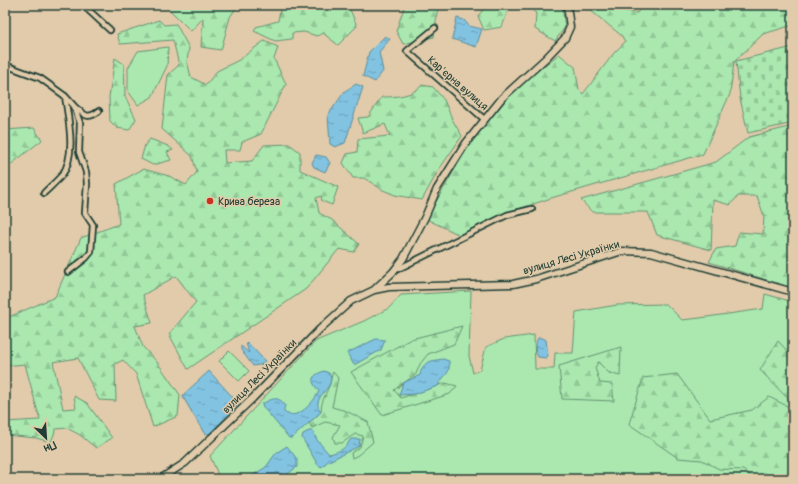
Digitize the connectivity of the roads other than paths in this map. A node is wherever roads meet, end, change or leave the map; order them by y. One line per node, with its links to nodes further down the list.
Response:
1 (83, 5): 4 (street)
2 (567, 5): 9 (street, Карʼєрна вулиця)
3 (435, 28): 9 (street, Карʼєрна вулиця)
4 (110, 30)
5 (5, 65): 6 (street)
6 (65, 96): 7 (street); 10 (street)
7 (74, 106): 8 (street); 12 (street)
8 (98, 111)
9 (484, 119): 13 (street, вулиця Лесі Українки)
10 (44, 192)
11 (532, 209): 13 (street)
12 (68, 272)
13 (391, 274): 14 (street); 15 (street, вулиця Лесі Українки)
14 (393, 287): 15 (street, вулиця Лесі Українки); 16 (street, вулиця Лесі Українки)
15 (374, 290): 17 (street, вулиця Лесі Українки)
16 (793, 292)
17 (160, 479)

